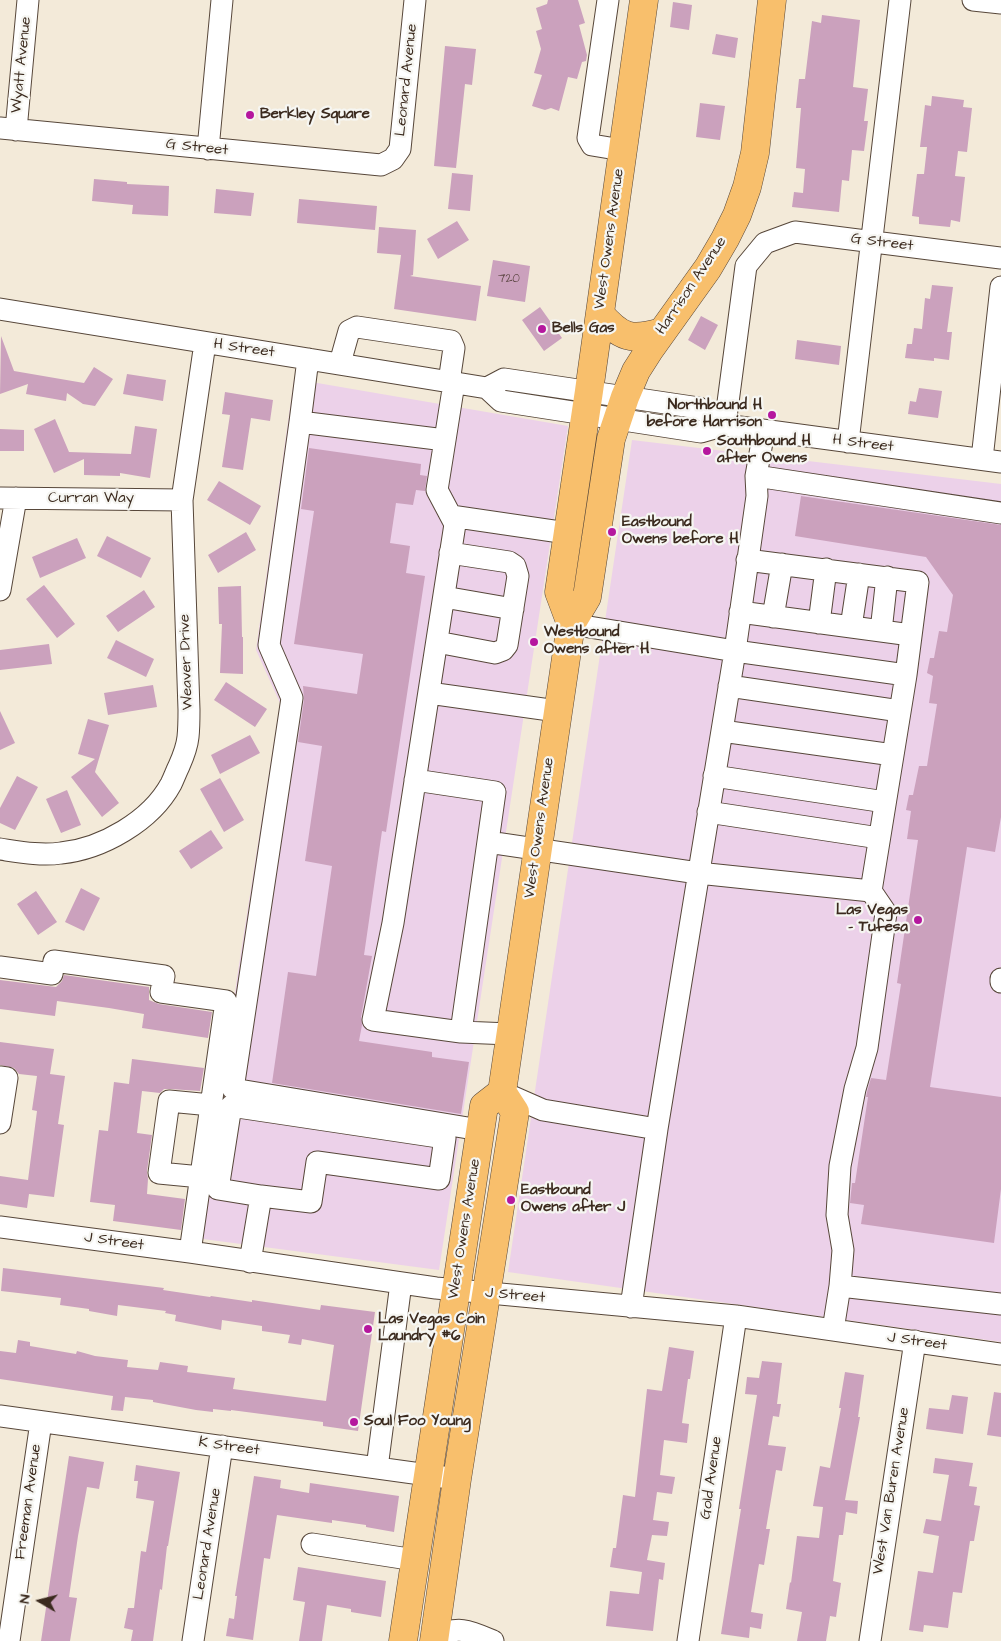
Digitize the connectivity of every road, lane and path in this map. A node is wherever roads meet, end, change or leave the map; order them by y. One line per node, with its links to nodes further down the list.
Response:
1 (28, 0): 10 (street, Wyatt Avenue)
2 (222, 0): 11 (street)
3 (415, 0): 13 (street, Leonard Avenue)
4 (608, 0): 12 (street)
5 (644, 0): 12 (main road, West Owens Avenue)
6 (772, 0): 19 (main road, Harrison Avenue)
7 (900, 0): 14 (street)
8 (973, 0): 9 (street)
9 (1001, 3)
10 (8, 129): 11 (street, G Street)
11 (208, 149): 13 (street, G Street)
12 (622, 150): 18 (main road, West Owens Avenue)
13 (393, 159)
14 (873, 242): 15 (street, G Street); 27 (street, G Street); 30 (street)
15 (1001, 258)
16 (1001, 287): 31 (street)
17 (0, 309): 20 (street, H Street)
18 (600, 314): 19 (main road); 24 (main road, West Owens Avenue)
19 (662, 332): 25 (main road, Harrison Avenue)
20 (205, 343): 21 (street, H Street); 34 (street, Weaver Drive)
21 (308, 359): 22 (street, H Street); 26 (street)
22 (340, 363): 23 (street, H Street); 23 (street)
23 (451, 382): 24 (street, H Street); 29 (street)
24 (587, 402): 25 (street, H Street); 37 (main road, West Owens Avenue)
25 (621, 408): 27 (street, H Street); 50 (main road, West Owens Avenue)
26 (300, 422): 29 (street); 81 (street)
27 (725, 425): 28 (street, H Street)
28 (764, 431): 30 (street, H Street); 32 (street)
29 (445, 440): 36 (street)
30 (848, 442): 31 (street, H Street)
31 (992, 460)
32 (756, 476): 35 (street); 39 (street)
33 (8, 498): 34 (street, Curran Way); 44 (street)
34 (182, 500): 69 (street, Weaver Drive)
35 (1001, 512)
36 (451, 516): 37 (street); 38 (street)
37 (568, 533): 50 (main road, West Owens Avenue)
38 (450, 553): 45 (street); 46 (street)
39 (747, 560): 40 (street); 47 (street)
40 (782, 564): 41 (street); 48 (street)
41 (826, 570): 42 (street); 49 (street)
42 (860, 574): 43 (street); 51 (street)
43 (887, 577): 52 (street); 53 (street)
44 (0, 590)
45 (444, 597): 46 (street); 54 (street)
46 (513, 609): 54 (street)
47 (740, 612): 48 (street); 55 (street)
48 (773, 617): 49 (street)
49 (819, 623): 51 (street)
50 (571, 624): 55 (street); 59 (main road, West Owens Avenue)
51 (851, 627): 52 (street)
52 (881, 631): 53 (street)
53 (911, 635): 56 (street)
54 (437, 642): 58 (street)
55 (735, 651): 56 (street); 57 (street)
56 (906, 675): 60 (street)
57 (729, 686): 60 (street); 61 (street)
58 (429, 693): 59 (street); 64 (street)
59 (557, 711): 70 (main road, West Owens Avenue)
60 (900, 711): 62 (street)
61 (722, 731): 62 (street); 63 (street)
62 (893, 755): 65 (street)
63 (714, 776): 65 (street); 66 (street)
64 (416, 780): 68 (street); 74 (street)
65 (885, 802): 67 (street)
66 (708, 812): 67 (street); 71 (street)
67 (879, 838): 72 (street)
68 (488, 842): 70 (street); 74 (street)
69 (0, 849)
70 (537, 849): 71 (street); 75 (main road, West Owens Avenue)
71 (698, 873): 72 (street); 80 (street)
72 (871, 891): 88 (street)
73 (0, 966): 78 (street)
74 (461, 1032): 75 (street)
75 (510, 1034): 77 (main road, West Owens Avenue)
76 (0, 1077): 79 (street)
77 (502, 1092): 80 (street); 81 (main road, West Owens Avenue); 90 (main road, West Owens Avenue)
78 (211, 1105): 82 (street); 82 (street)
79 (0, 1123)
80 (657, 1129): 92 (street)
81 (480, 1130): 89 (main road, West Owens Avenue)
82 (201, 1177): 85 (street)
83 (261, 1196): 83 (street); 86 (street)
84 (0, 1227): 85 (street, J Street)
85 (190, 1252): 86 (street, J Street)
86 (250, 1262): 87 (street, J Street)
87 (401, 1283): 89 (street, J Street); 100 (street)
88 (840, 1286): 91 (street); 94 (street)
89 (456, 1290): 90 (street, J Street); 101 (main road, West Owens Avenue)
90 (486, 1293): 92 (street, J Street); 102 (main road, West Owens Avenue)
91 (1001, 1304)
92 (631, 1306): 93 (street, J Street)
93 (736, 1316): 94 (street, J Street); 110 (street, Gold Avenue)
94 (832, 1330): 95 (street, J Street)
95 (915, 1341): 96 (street, J Street); 111 (street, West Van Buren Avenue)
96 (1001, 1354)
97 (0, 1416): 98 (street, K Street)
98 (41, 1422): 99 (street, K Street); 106 (street, Freeman Avenue)
99 (222, 1446): 100 (street, K Street); 107 (street, Leonard Avenue)
100 (377, 1468): 101 (street, K Street)
101 (428, 1475): 102 (street, K Street); 104 (main road, West Owens Avenue)
102 (457, 1479): 105 (main road, West Owens Avenue)
103 (312, 1544): 104 (street)
104 (415, 1560): 108 (main road, West Owens Avenue)
105 (434, 1639): 109 (street)
106 (9, 1641)
107 (193, 1641)
108 (402, 1641)
109 (493, 1641)
110 (688, 1641)
111 (870, 1641)

